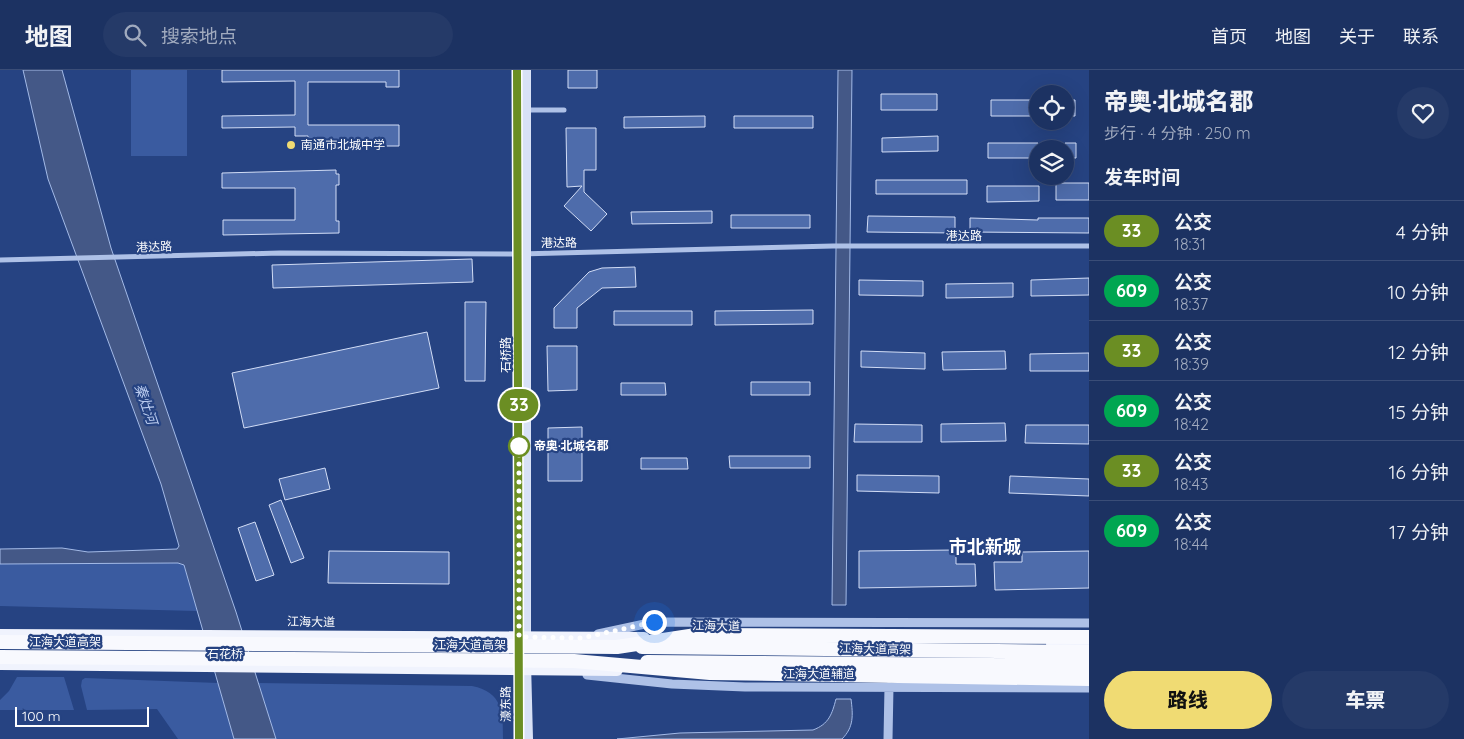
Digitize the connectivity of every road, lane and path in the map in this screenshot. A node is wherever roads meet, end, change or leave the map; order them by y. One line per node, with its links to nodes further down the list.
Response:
1 (517, 70): 3 (main road, 石桥路)
2 (526, 70): 3 (main road, 石桥路)
3 (522, 110): 4 (street); 6 (main road, 石桥路)
4 (564, 110)
5 (1089, 246): 6 (street, 港达路)
6 (522, 254): 7 (street, 港达路); 11 (main road, 石桥路)
7 (0, 260)
8 (1089, 623): 13 (street)
9 (0, 634): 10 (main road, 石花桥)
10 (254, 635): 11 (main road, 江海大道)
11 (523, 637): 13 (main road, 江海大道); 22 (main road, 石桥路)
12 (1089, 637): 16 (highway, bridge)
13 (582, 638): 15 (main road, 江海大道)
14 (0, 642): 16 (highway, 江海大道高架, bridge)
15 (1089, 644)
16 (617, 647): 17 (highway, 江海大道高架, bridge)
17 (1089, 652)
18 (0, 657): 19 (highway, 江海大道高架, bridge)
19 (574, 661): 21 (highway, 江海大道高架, bridge); 25 (highway, bridge)
20 (0, 664): 22 (main road, 石花桥)
21 (1089, 666)
22 (522, 670): 23 (main road); 28 (main road, 濠东路); 29 (main road, 濠东路)
23 (550, 670): 24 (main road); 26 (street, 江海大道辅道)
24 (1089, 674)
25 (1089, 679)
26 (889, 687): 27 (street, 江海大道辅道); 30 (street)
27 (1089, 688)
28 (519, 739)
29 (528, 739)
30 (888, 739)

